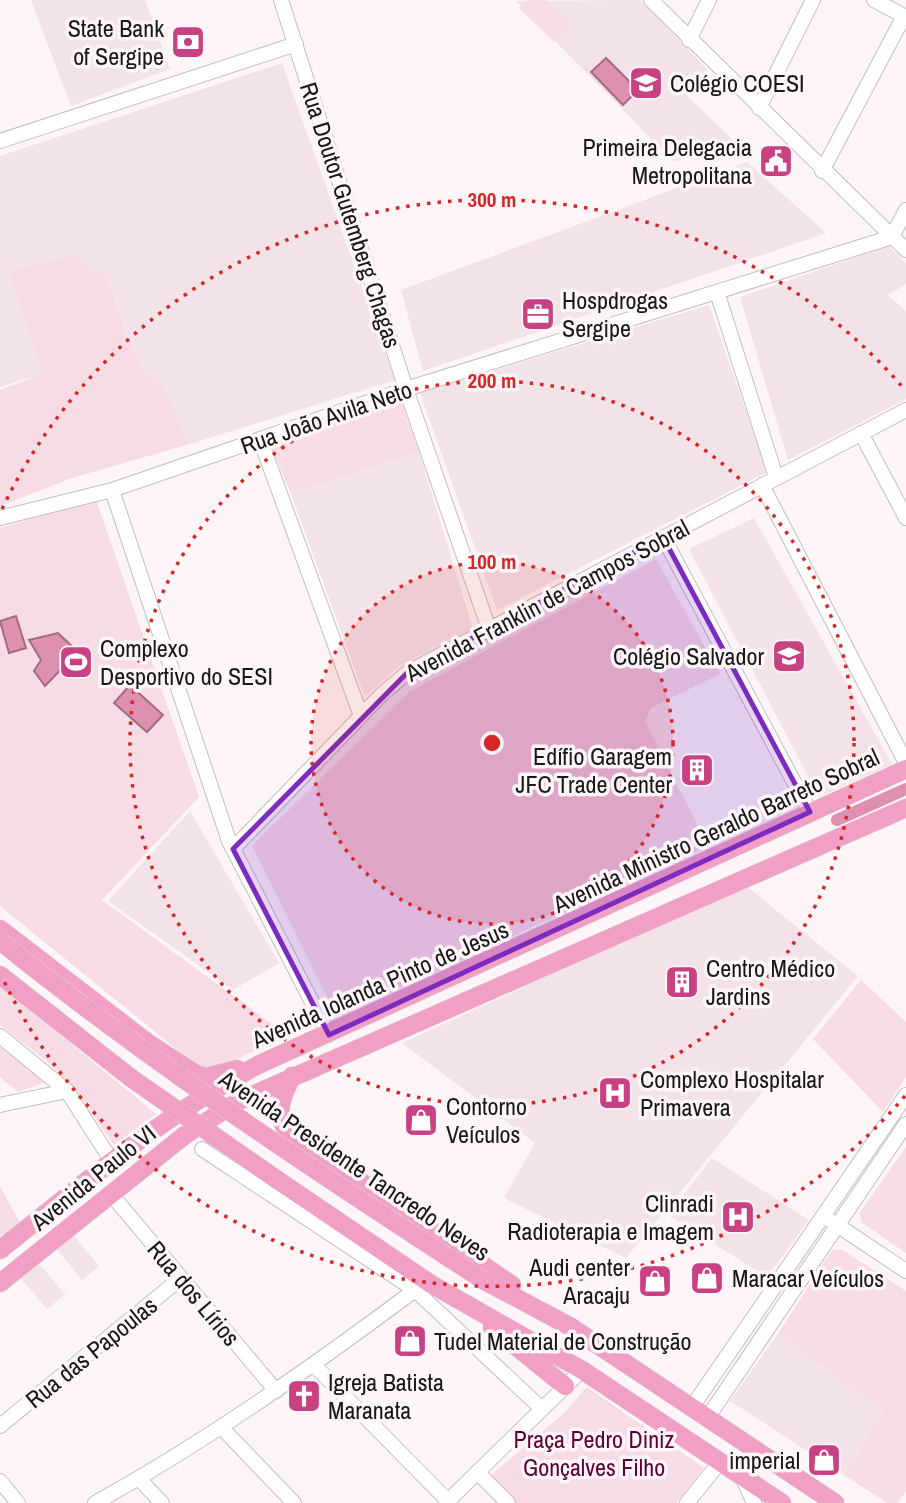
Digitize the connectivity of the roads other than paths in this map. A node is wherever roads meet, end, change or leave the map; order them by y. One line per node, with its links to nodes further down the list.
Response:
1 (281, 0): 8 (street, Rua Doutor Gutemberg Chagas)
2 (651, 0): 7 (street)
3 (709, 0): 7 (street)
4 (813, 0): 9 (street)
5 (874, 0): 6 (street)
6 (905, 16): 11 (street)
7 (690, 40): 9 (street)
8 (296, 44): 10 (street); 16 (street, Rua Doutor Gutemberg Chagas)
9 (759, 108): 11 (street)
10 (0, 141)
11 (822, 171): 13 (street)
12 (906, 209): 13 (street)
13 (892, 237): 14 (street); 15 (street, Rua João Avila Neto)
14 (906, 250)
15 (717, 292): 16 (street, Rua João Avila Neto); 20 (street)
16 (406, 389): 19 (street, Rua João Avila Neto); 26 (street, Rua Doutor Gutemberg Chagas)
17 (906, 410): 18 (street, Avenida Franklin de Campos Sobral)
18 (861, 433): 20 (street, Avenida Franklin de Campos Sobral); 24 (street)
19 (260, 439): 22 (street, Rua João Avila Neto); 27 (street)
20 (776, 477): 21 (street, Avenida Franklin de Campos Sobral)
21 (762, 485): 25 (street, Avenida Franklin de Campos Sobral); 28 (street)
22 (113, 490): 23 (street, Rua João Avila Neto); 32 (street)
23 (0, 518)
24 (906, 518)
25 (663, 537): 26 (street, Avenida Franklin de Campos Sobral); 31 (street)
26 (489, 629): 27 (street, Avenida Franklin de Campos Sobral)
27 (360, 716): 32 (street, Avenida Franklin de Campos Sobral)
28 (906, 763)
29 (906, 769): 31 (main road, Avenida Ministro Geraldo Barreto Sobral)
30 (906, 808): 36 (main road)
31 (810, 812): 34 (main road, Avenida Ministro Geraldo Barreto Sobral)
32 (233, 849): 40 (street)
33 (0, 929): 42 (main road)
34 (548, 935): 36 (main road); 38 (main road, Avenida Iolanda Pinto de Jesus)
35 (0, 941): 61 (main road, Avenida Presidente Tancredo Neves, bridge)
36 (558, 962): 39 (main road, Avenida Iolanda Pinto de Jesus)
37 (0, 975): 60 (main road, bridge)
38 (395, 1005): 39 (main road); 40 (main road, Avenida Iolanda Pinto de Jesus)
39 (406, 1027): 43 (main road, Avenida Iolanda Pinto de Jesus)
40 (330, 1035): 42 (main road, Avenida Iolanda Pinto de Jesus)
41 (0, 1036): 44 (street)
42 (258, 1065): 47 (main road, Avenida Iolanda Pinto de Jesus)
43 (292, 1076): 49 (main road, Avenida Iolanda Pinto de Jesus); 61 (main road)
44 (67, 1091): 46 (street); 51 (street)
45 (906, 1095): 53 (street)
46 (0, 1105)
47 (161, 1122): 51 (main road, Avenida Paulo VI)
48 (906, 1124): 54 (street)
49 (185, 1135): 52 (main road, Avenida Paulo VI)
50 (202, 1149): 59 (street)
51 (111, 1160): 55 (main road, Avenida Paulo VI)
52 (111, 1194): 57 (street, Rua dos Lírios); 58 (main road, Avenida Paulo VI)
53 (823, 1216): 54 (street); 67 (street)
54 (838, 1225): 56 (street); 67 (street)
55 (0, 1250)
56 (906, 1270)
57 (181, 1278): 65 (street, Rua dos Lírios); 68 (street, Rua das Papoulas)
58 (0, 1283)
59 (415, 1290): 62 (street); 66 (street)
60 (459, 1301): 63 (main road); 64 (main road)
61 (572, 1327): 67 (main road, Avenida Presidente Tancredo Neves)
62 (314, 1365): 65 (street); 75 (street)
63 (582, 1370): 64 (street); 70 (main road)
64 (565, 1386): 66 (street)
65 (276, 1391): 69 (street)
66 (541, 1409): 71 (street)
67 (700, 1412): 84 (main road, Avenida Presidente Tancredo Neves)
68 (0, 1426)
69 (221, 1427): 73 (street); 79 (street)
70 (720, 1462): 72 (main road); 81 (street)
71 (477, 1472): 75 (street); 80 (street)
72 (742, 1477): 82 (street); 83 (main road)
73 (139, 1479): 77 (street); 78 (street)
74 (0, 1482): 76 (street)
75 (447, 1502)
76 (18, 1503)
77 (95, 1503)
78 (162, 1503)
79 (294, 1503)
80 (508, 1503)
81 (687, 1503)
82 (754, 1503)
83 (782, 1503)
84 (835, 1503)

